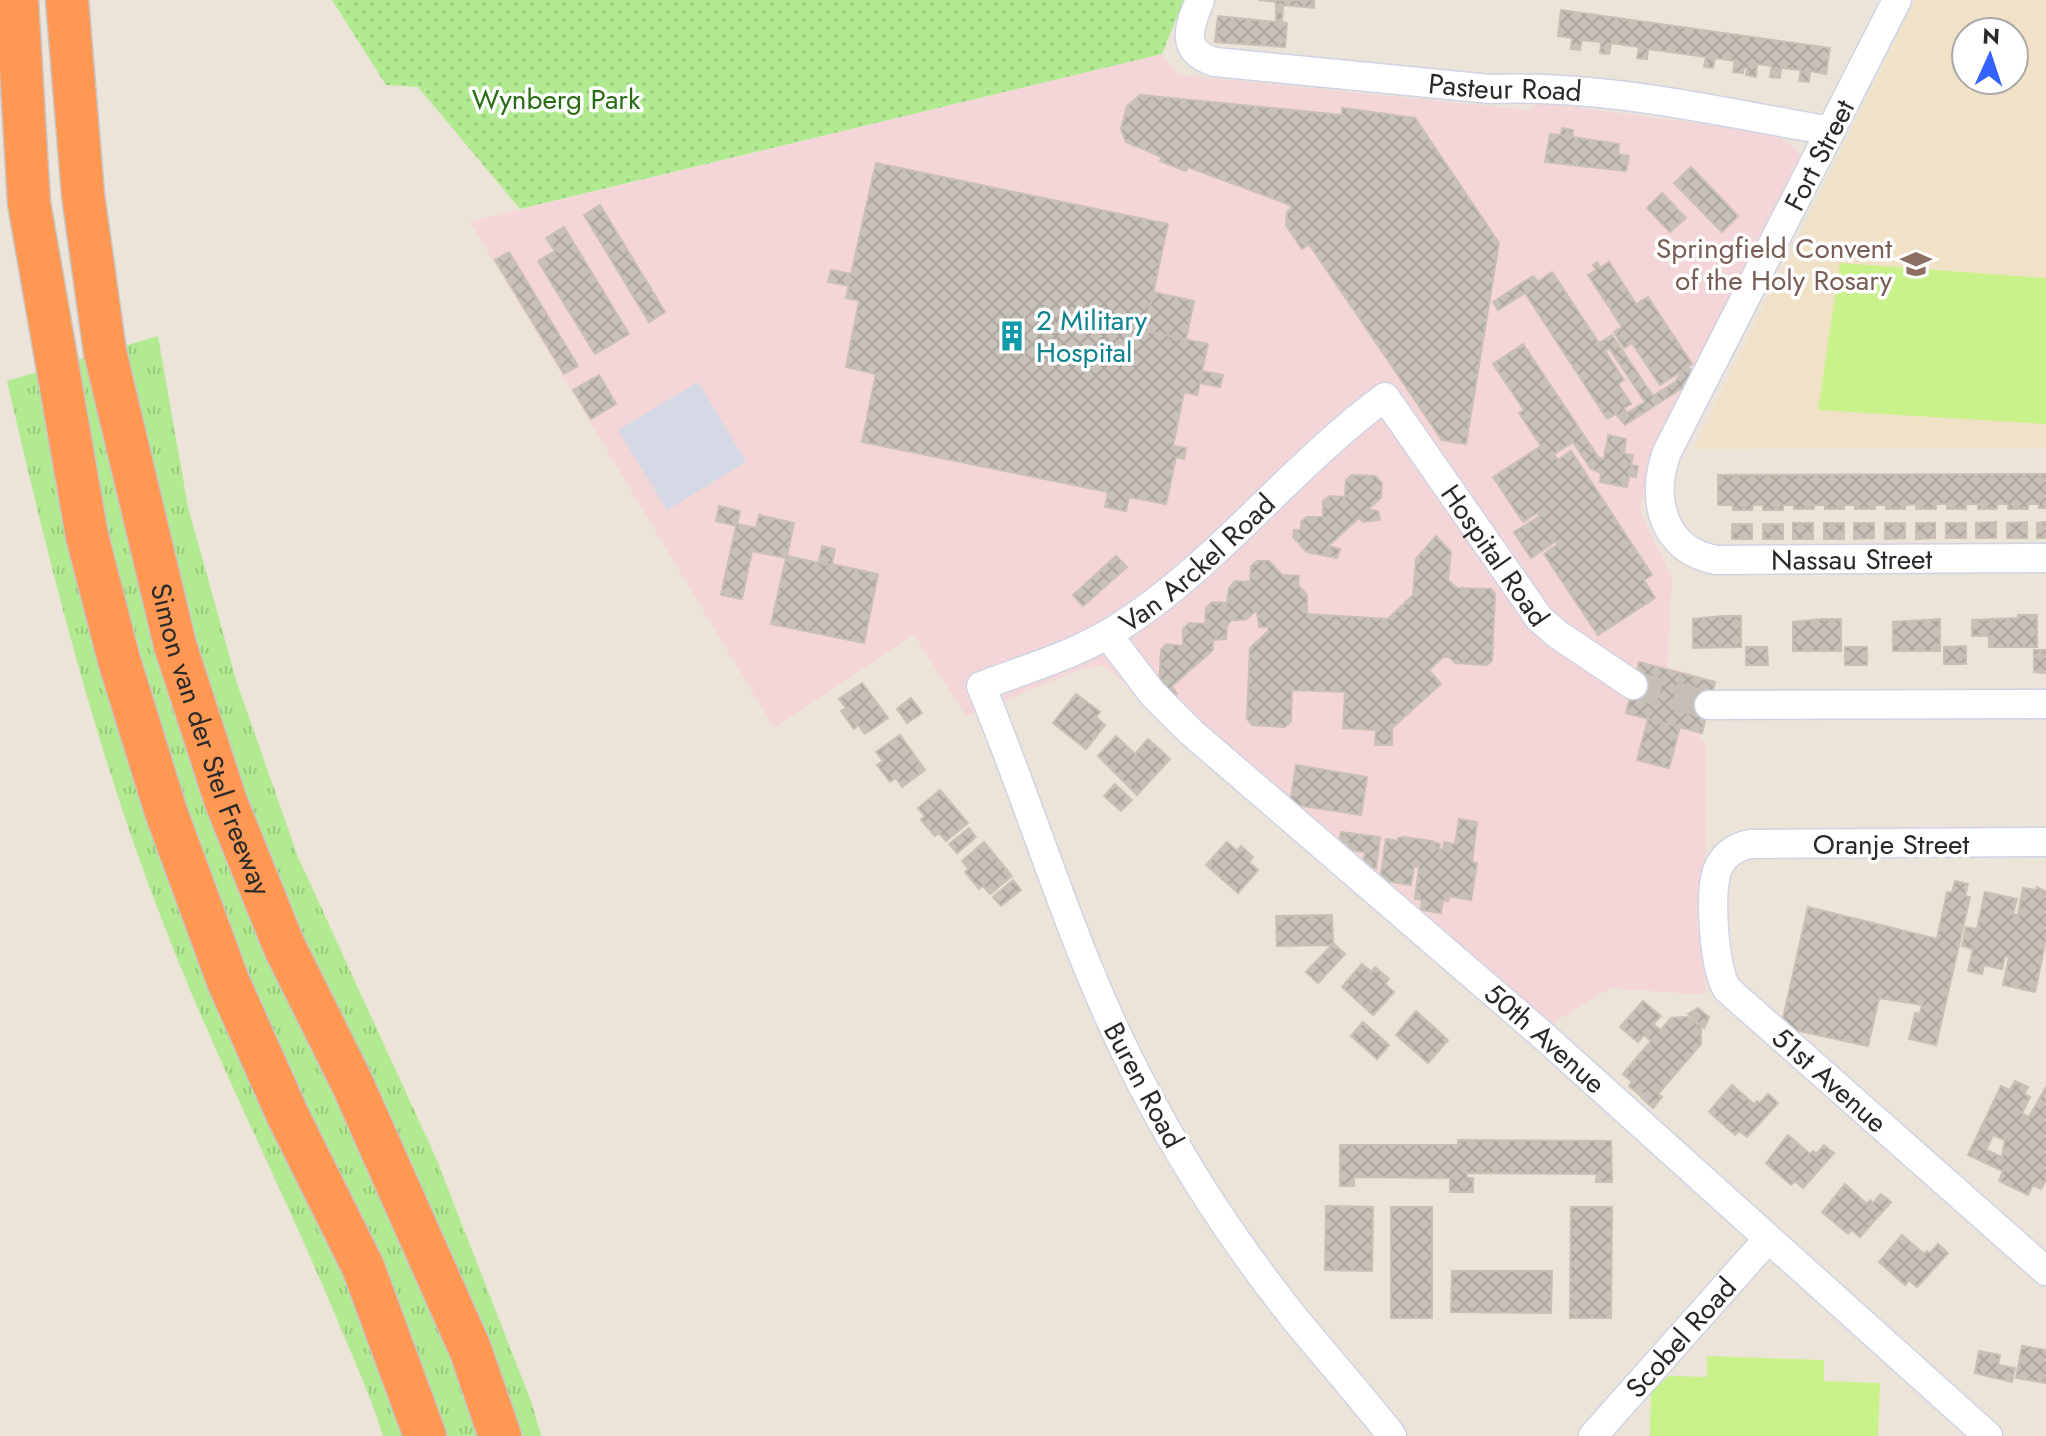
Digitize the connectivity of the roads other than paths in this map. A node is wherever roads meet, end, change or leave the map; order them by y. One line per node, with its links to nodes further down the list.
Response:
1 (17, 0): 18 (highway)
2 (67, 0): 19 (highway, Simon van der Stel Freeway)
3 (1200, 0): 5 (street, Pasteur Road)
4 (1897, 0): 5 (street, Fort Street)
5 (1831, 131): 7 (street, Fort Street)
6 (1385, 397): 9 (street, Van Arckel Road); 10 (street, Hospital Road)
7 (1668, 530): 8 (street, Nassau Street)
8 (2046, 558)
9 (1108, 635): 11 (street, Van Arckel Road); 16 (street, 50th Avenue)
10 (1633, 685)
11 (981, 686): 20 (street, Buren Road)
12 (2046, 704): 13 (street)
13 (1709, 705)
14 (2046, 842): 15 (street, Oranje Street)
15 (1736, 848): 17 (street, 51st Avenue)
16 (1767, 1240): 21 (street, Scobel Road); 22 (street, 50th Avenue)
17 (2046, 1271)
18 (425, 1436)
19 (500, 1436)
20 (1392, 1436)
21 (1593, 1436)
22 (1988, 1436)

